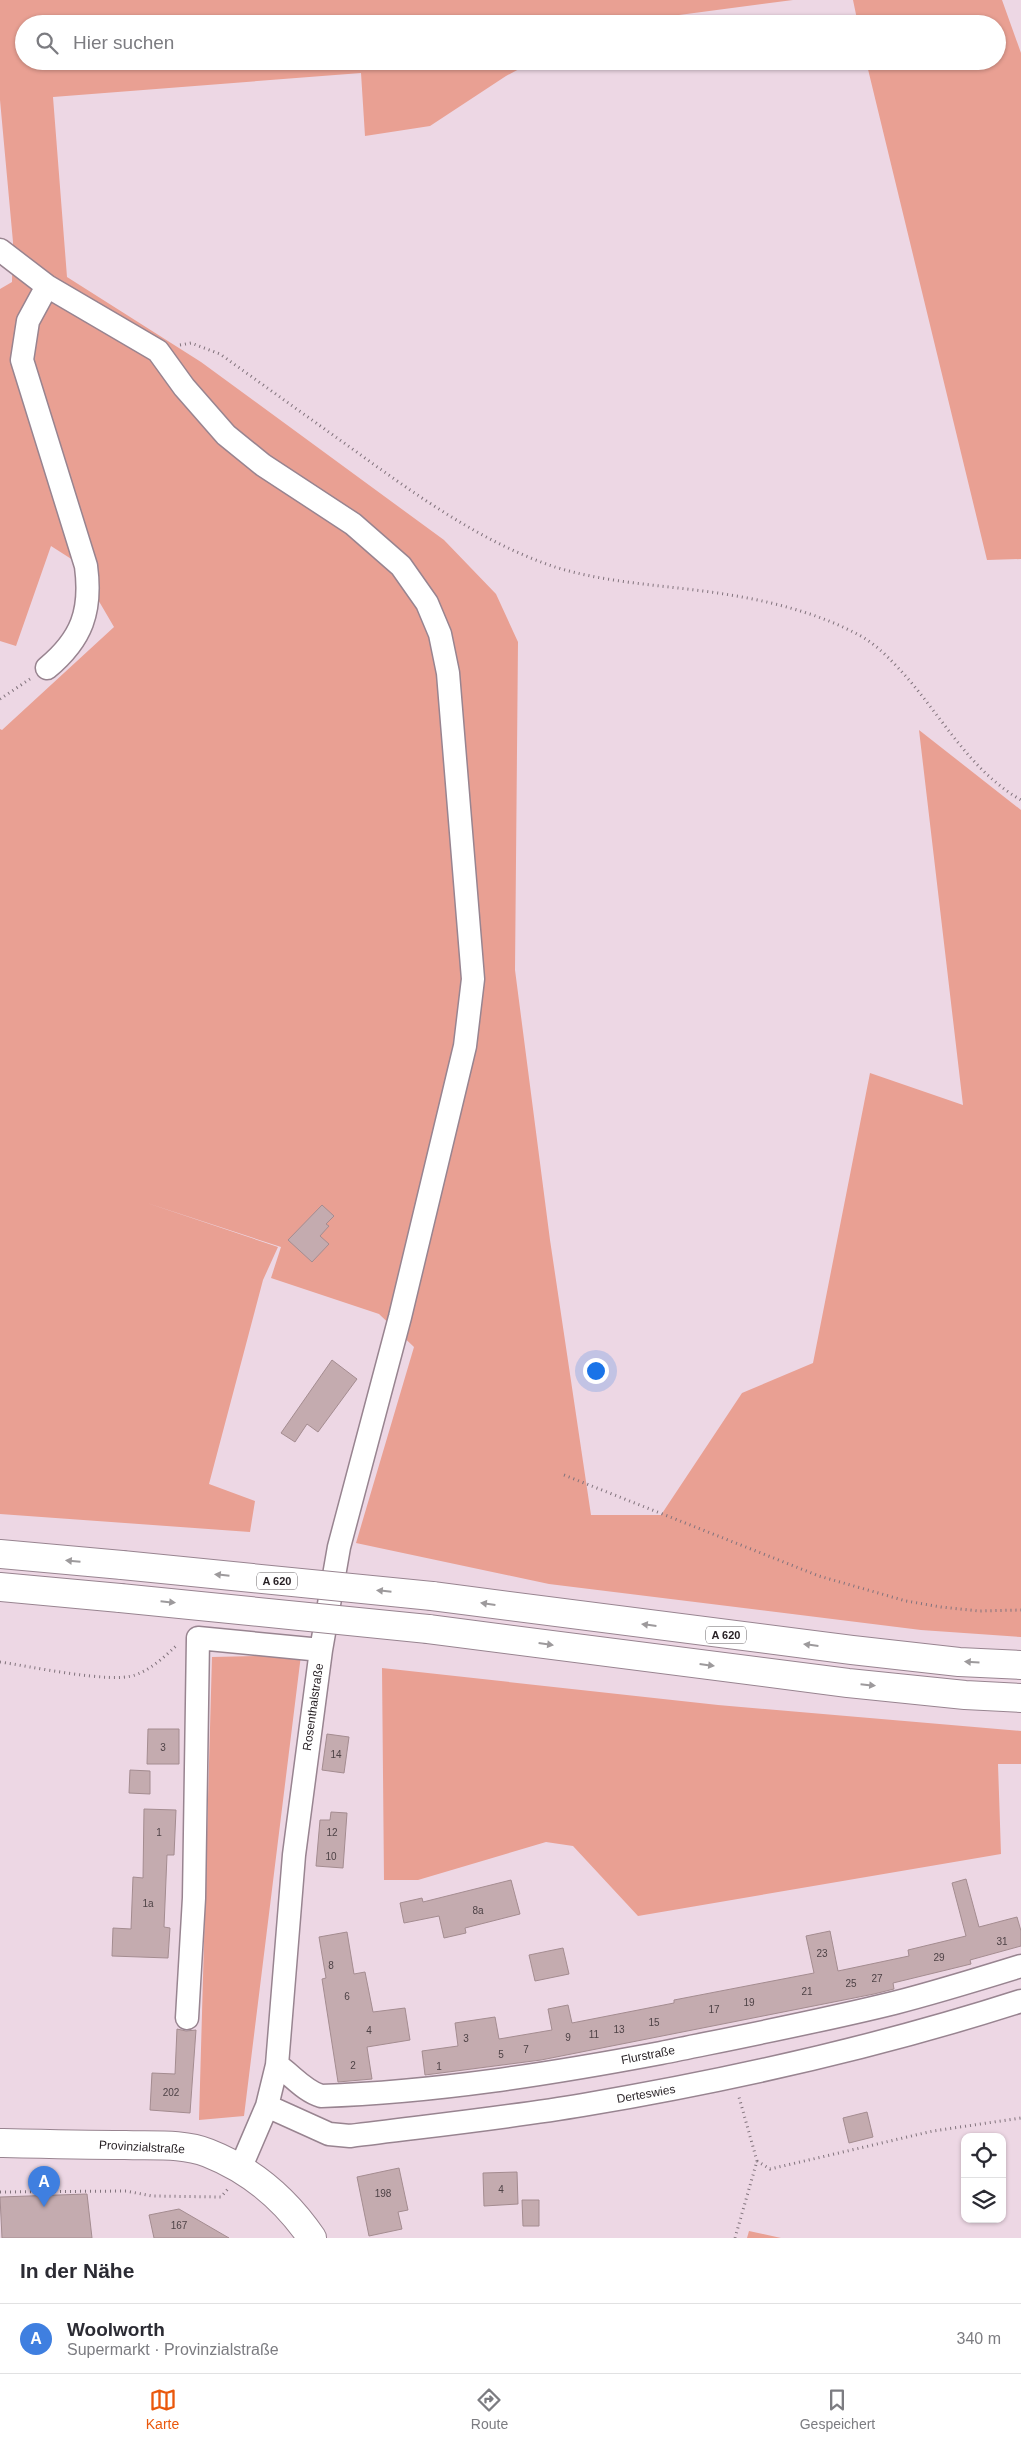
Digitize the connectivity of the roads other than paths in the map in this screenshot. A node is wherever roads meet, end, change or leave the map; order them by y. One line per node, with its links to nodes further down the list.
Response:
1 (0, 250): 2 (street)
2 (47, 286): 3 (street); 6 (street)
3 (47, 668)
4 (0, 1554): 7 (main road, A 620, one-way to 4, bridge)
5 (0, 1587): 8 (main road, one-way to 8, bridge)
6 (321, 1650): 11 (street, Rosenthalstraße); 12 (street, Rosenthalstraße)
7 (1021, 1665)
8 (1021, 1698)
9 (1021, 1966): 12 (street, Flurstraße)
10 (1021, 2001): 13 (street, Derteswies)
11 (187, 2018)
12 (277, 2065): 13 (street, Rosenthalstraße)
13 (267, 2106): 15 (street, Rosenthalstraße)
14 (0, 2143): 15 (main road, Provinzialstraße)
15 (240, 2169): 16 (main road, Provinzialstraße)
16 (312, 2238)

